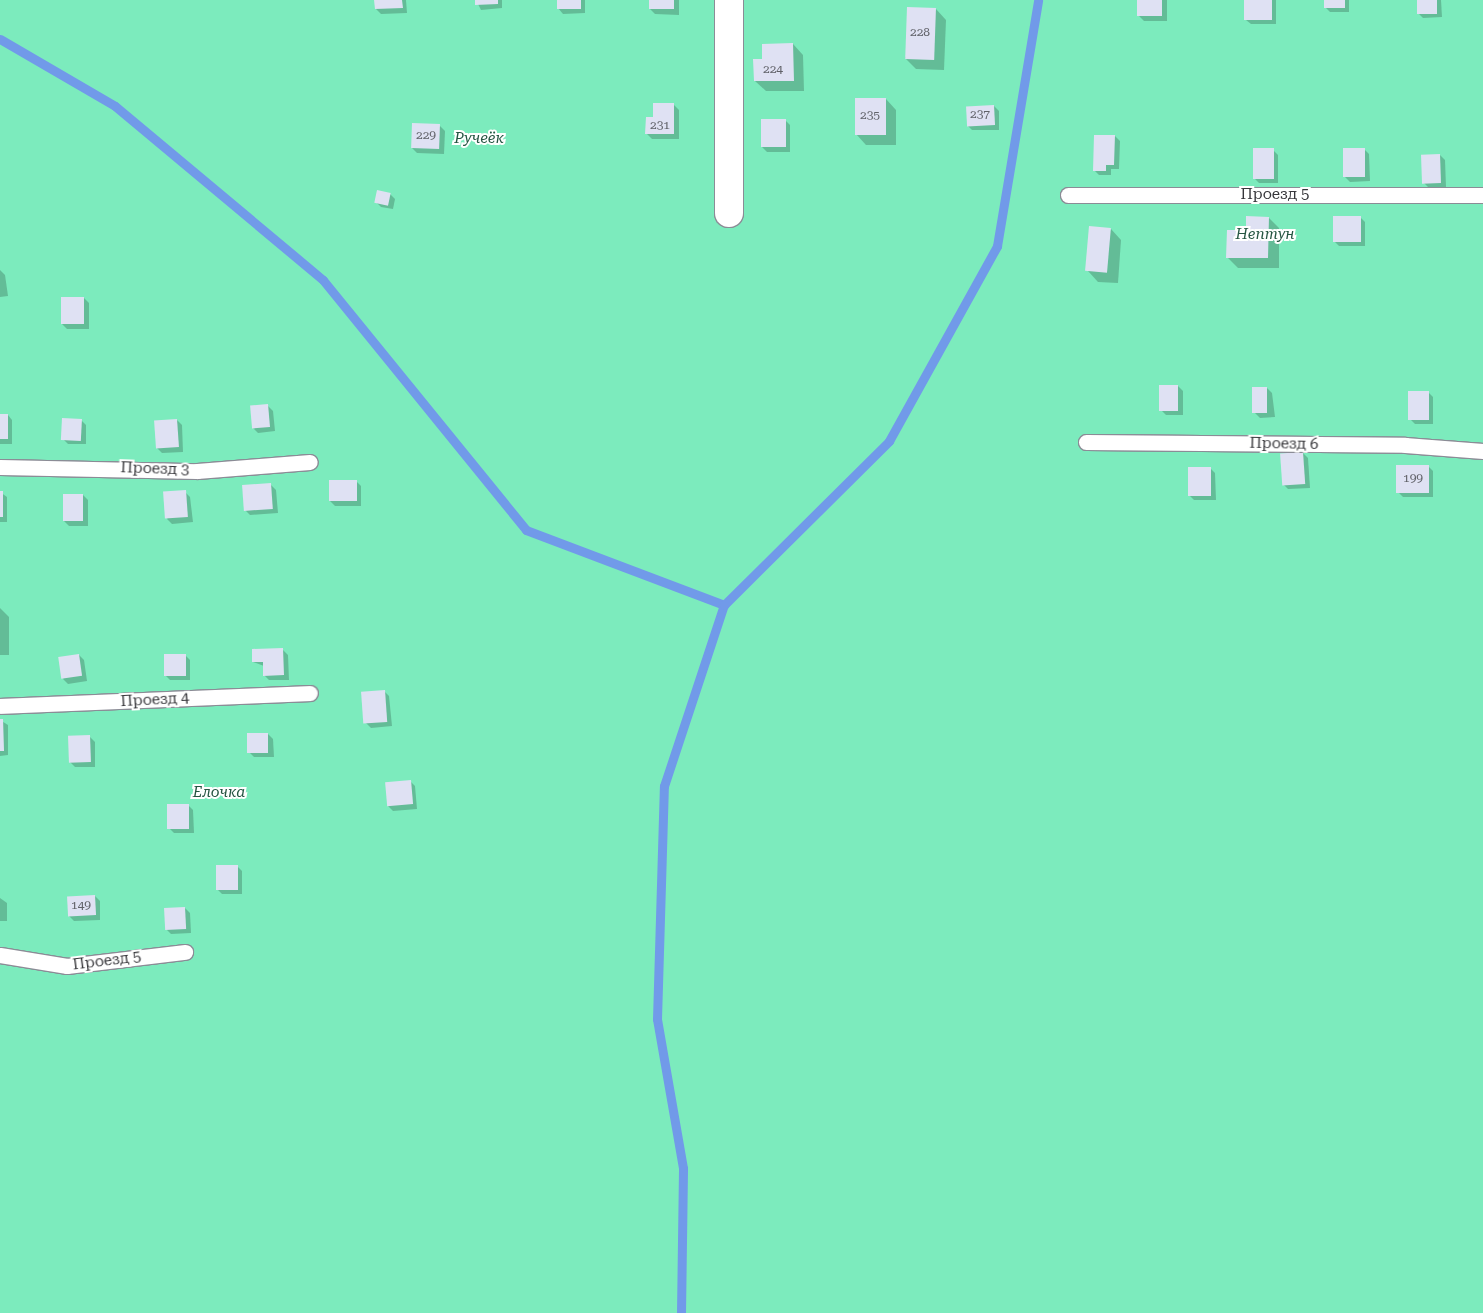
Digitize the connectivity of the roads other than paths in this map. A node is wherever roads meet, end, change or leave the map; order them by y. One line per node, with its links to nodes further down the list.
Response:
1 (729, 0): 4 (street)
2 (1068, 195): 3 (lane, Проезд 5)
3 (1483, 195)
4 (729, 213)
5 (1086, 442): 6 (lane, Проезд 6)
6 (1483, 451)
7 (310, 462): 8 (lane, Проезд 3)
8 (0, 467)
9 (310, 693): 10 (lane, Проезд 4)
10 (0, 706)
11 (184, 952): 12 (lane, Проезд 5)
12 (0, 955)

